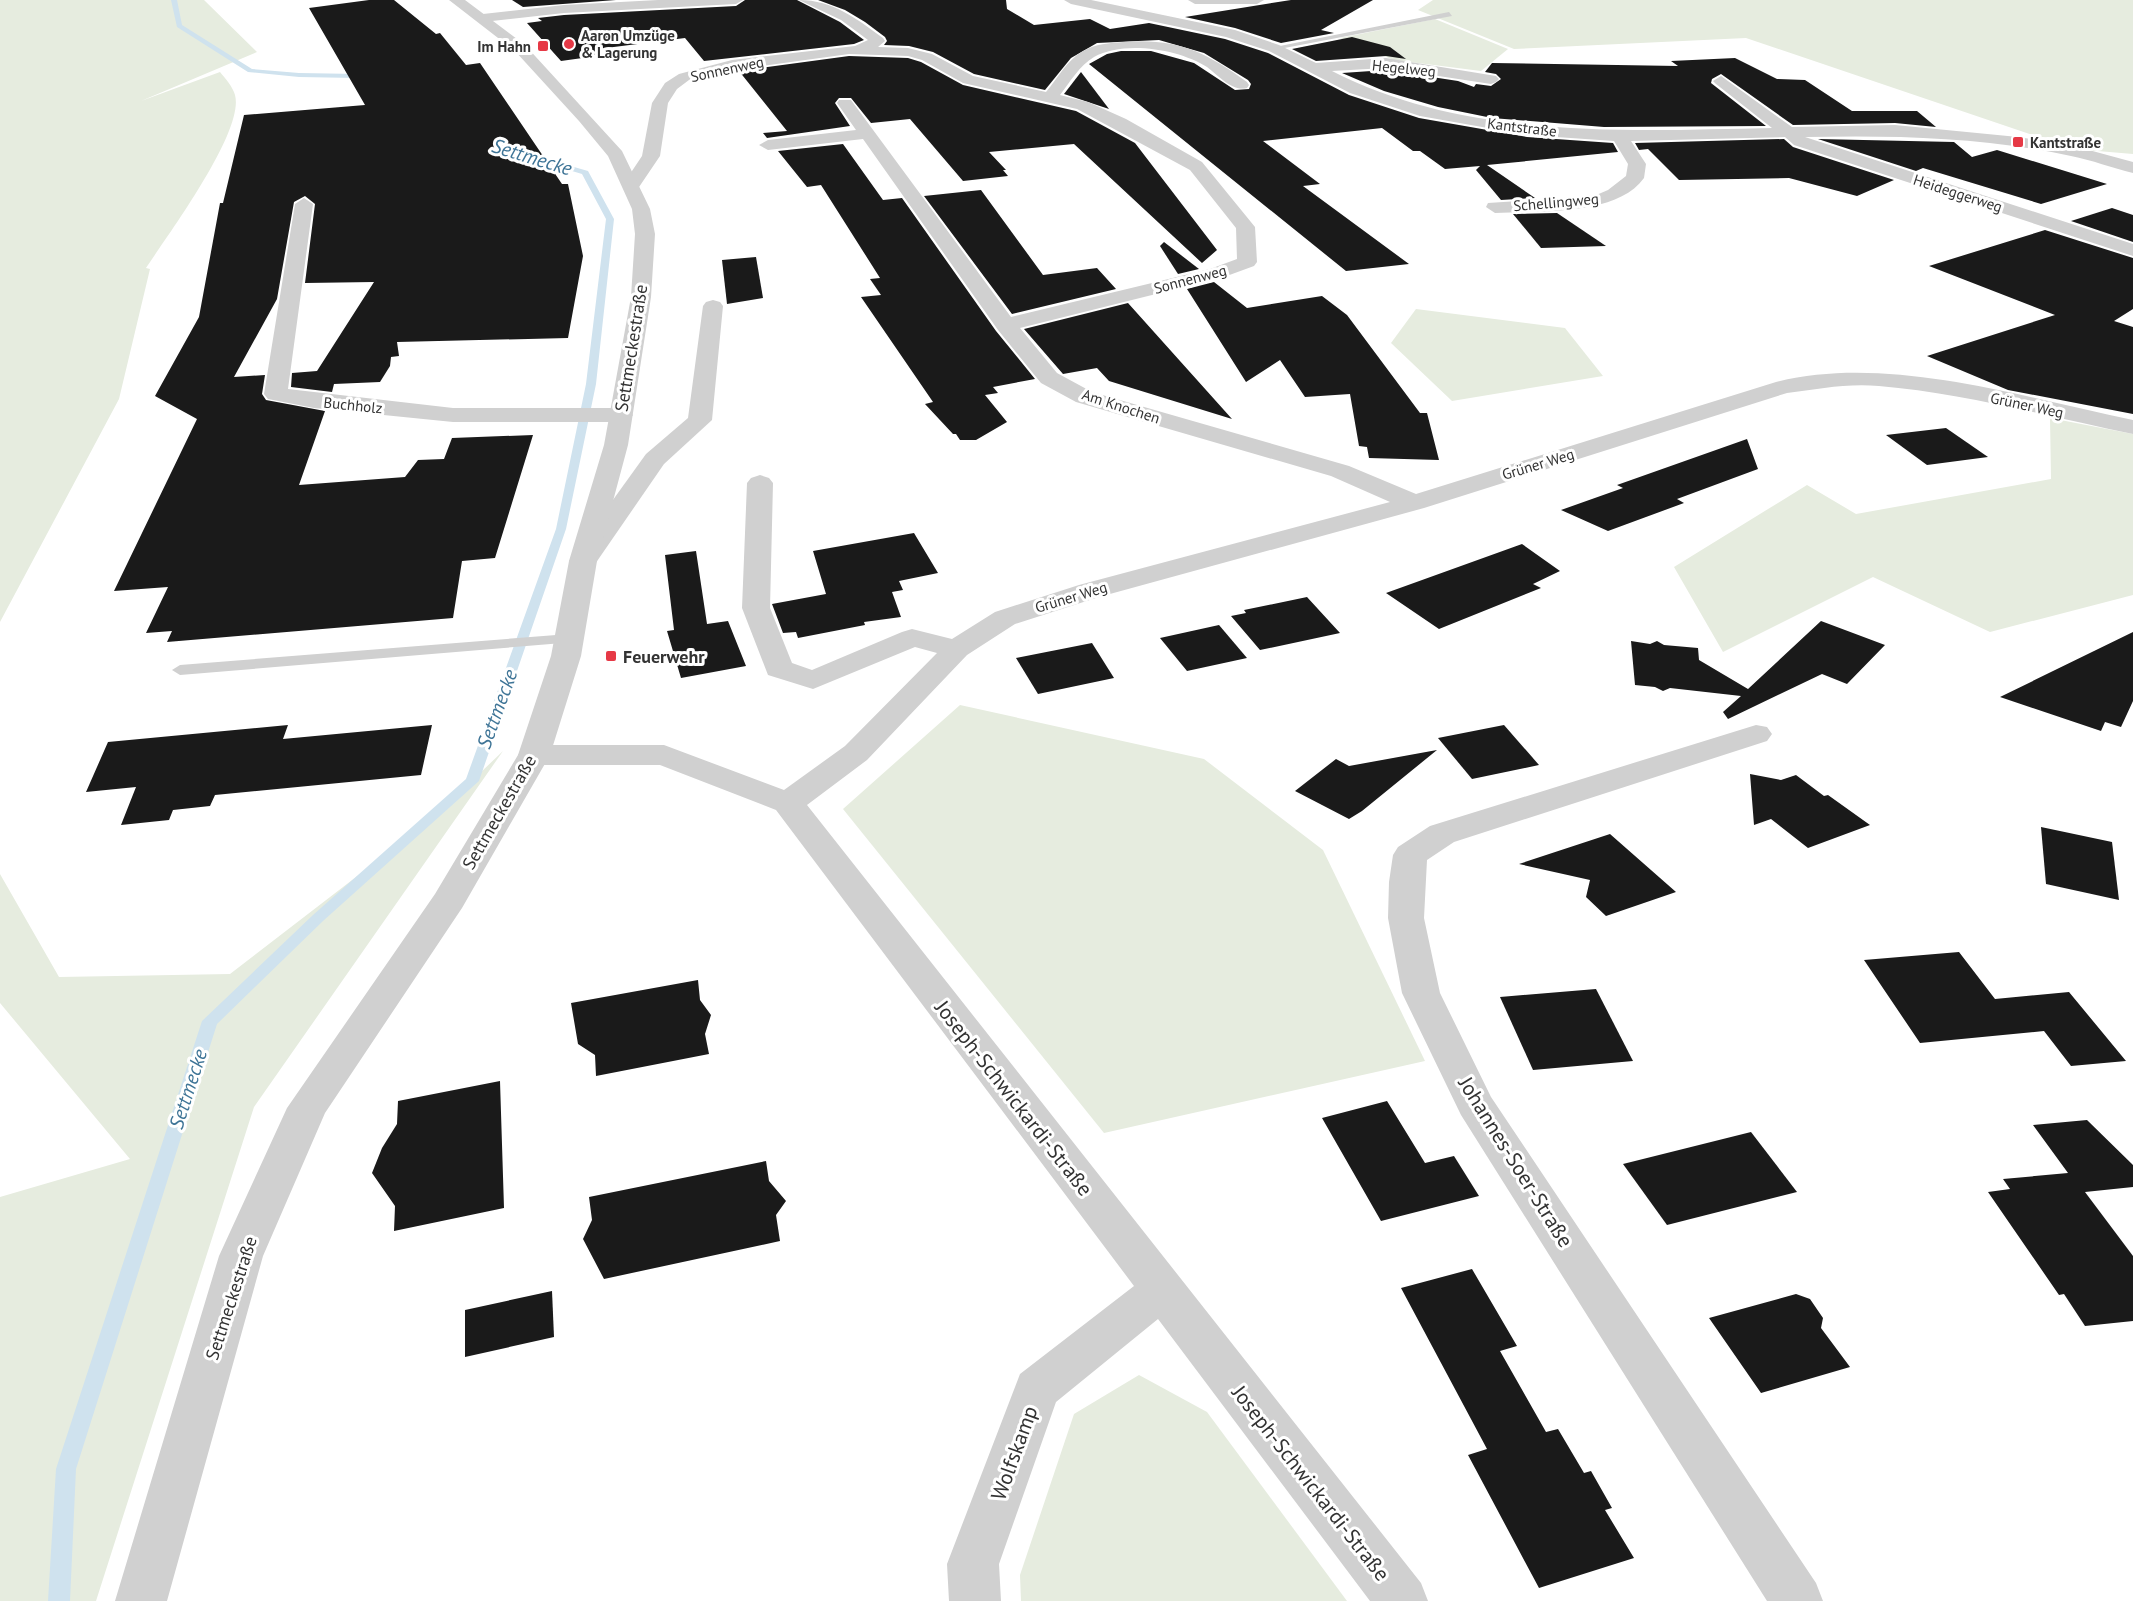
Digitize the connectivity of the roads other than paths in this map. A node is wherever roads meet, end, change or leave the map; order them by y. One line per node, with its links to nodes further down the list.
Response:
1 (456, 0): 9 (street, Settmeckestraße)
2 (736, 0): 7 (street)
3 (806, 0): 11 (street)
4 (1195, 0): 5 (street)
5 (1257, 0)
6 (1083, 1): 10 (street, Kantstraße)
7 (582, 4): 9 (street)
8 (1449, 14): 10 (lane)
9 (483, 18): 25 (street, Settmeckestraße)
10 (1274, 48): 12 (street, Kantstraße)
11 (860, 49): 16 (street, Sonnenweg); 25 (street, Sonnenweg)
12 (1316, 68): 13 (street, Hegelweg); 20 (street, Kantstraße)
13 (1491, 79)
14 (1721, 81): 18 (street, Heideggerweg)
15 (1241, 85): 16 (street)
16 (1051, 97): 30 (street, Sonnenweg)
17 (845, 103): 19 (street, Am Knochen)
18 (1786, 131): 20 (street, Kantstraße); 22 (street, Kantstraße); 28 (street, Heideggerweg)
19 (867, 134): 21 (street); 30 (street, Am Knochen)
20 (1620, 135): 27 (street, Schellingweg)
21 (768, 146)
22 (2074, 152): 23 (street); 24 (street, Kantstraße)
23 (2133, 156)
24 (2133, 168)
25 (631, 186): 31 (street, Settmeckestraße)
26 (304, 204): 31 (street, Buchholz)
27 (1495, 207)
28 (2133, 249)
29 (713, 306): 35 (street)
30 (1006, 324): 34 (street, Am Knochen)
31 (611, 415): 35 (street, Settmeckestraße)
32 (2133, 427): 34 (street, Grüner Weg)
33 (760, 483): 37 (street)
34 (1415, 503): 37 (street, Grüner Weg)
35 (583, 561): 36 (street, Settmeckestraße)
36 (559, 639): 38 (lane); 40 (street, Settmeckestraße)
37 (957, 649): 41 (street, Grüner Weg)
38 (180, 670)
39 (1756, 734): 46 (street, Johannes-Soer-Straße)
40 (534, 755): 41 (street); 43 (street, Settmeckestraße)
41 (788, 803): 42 (street, Joseph-Schwickardi-Straße)
42 (1162, 1290): 44 (street, Wolfskamp); 45 (street, Joseph-Schwickardi-Straße)
43 (141, 1601)
44 (975, 1601)
45 (1402, 1601)
46 (1797, 1601)

